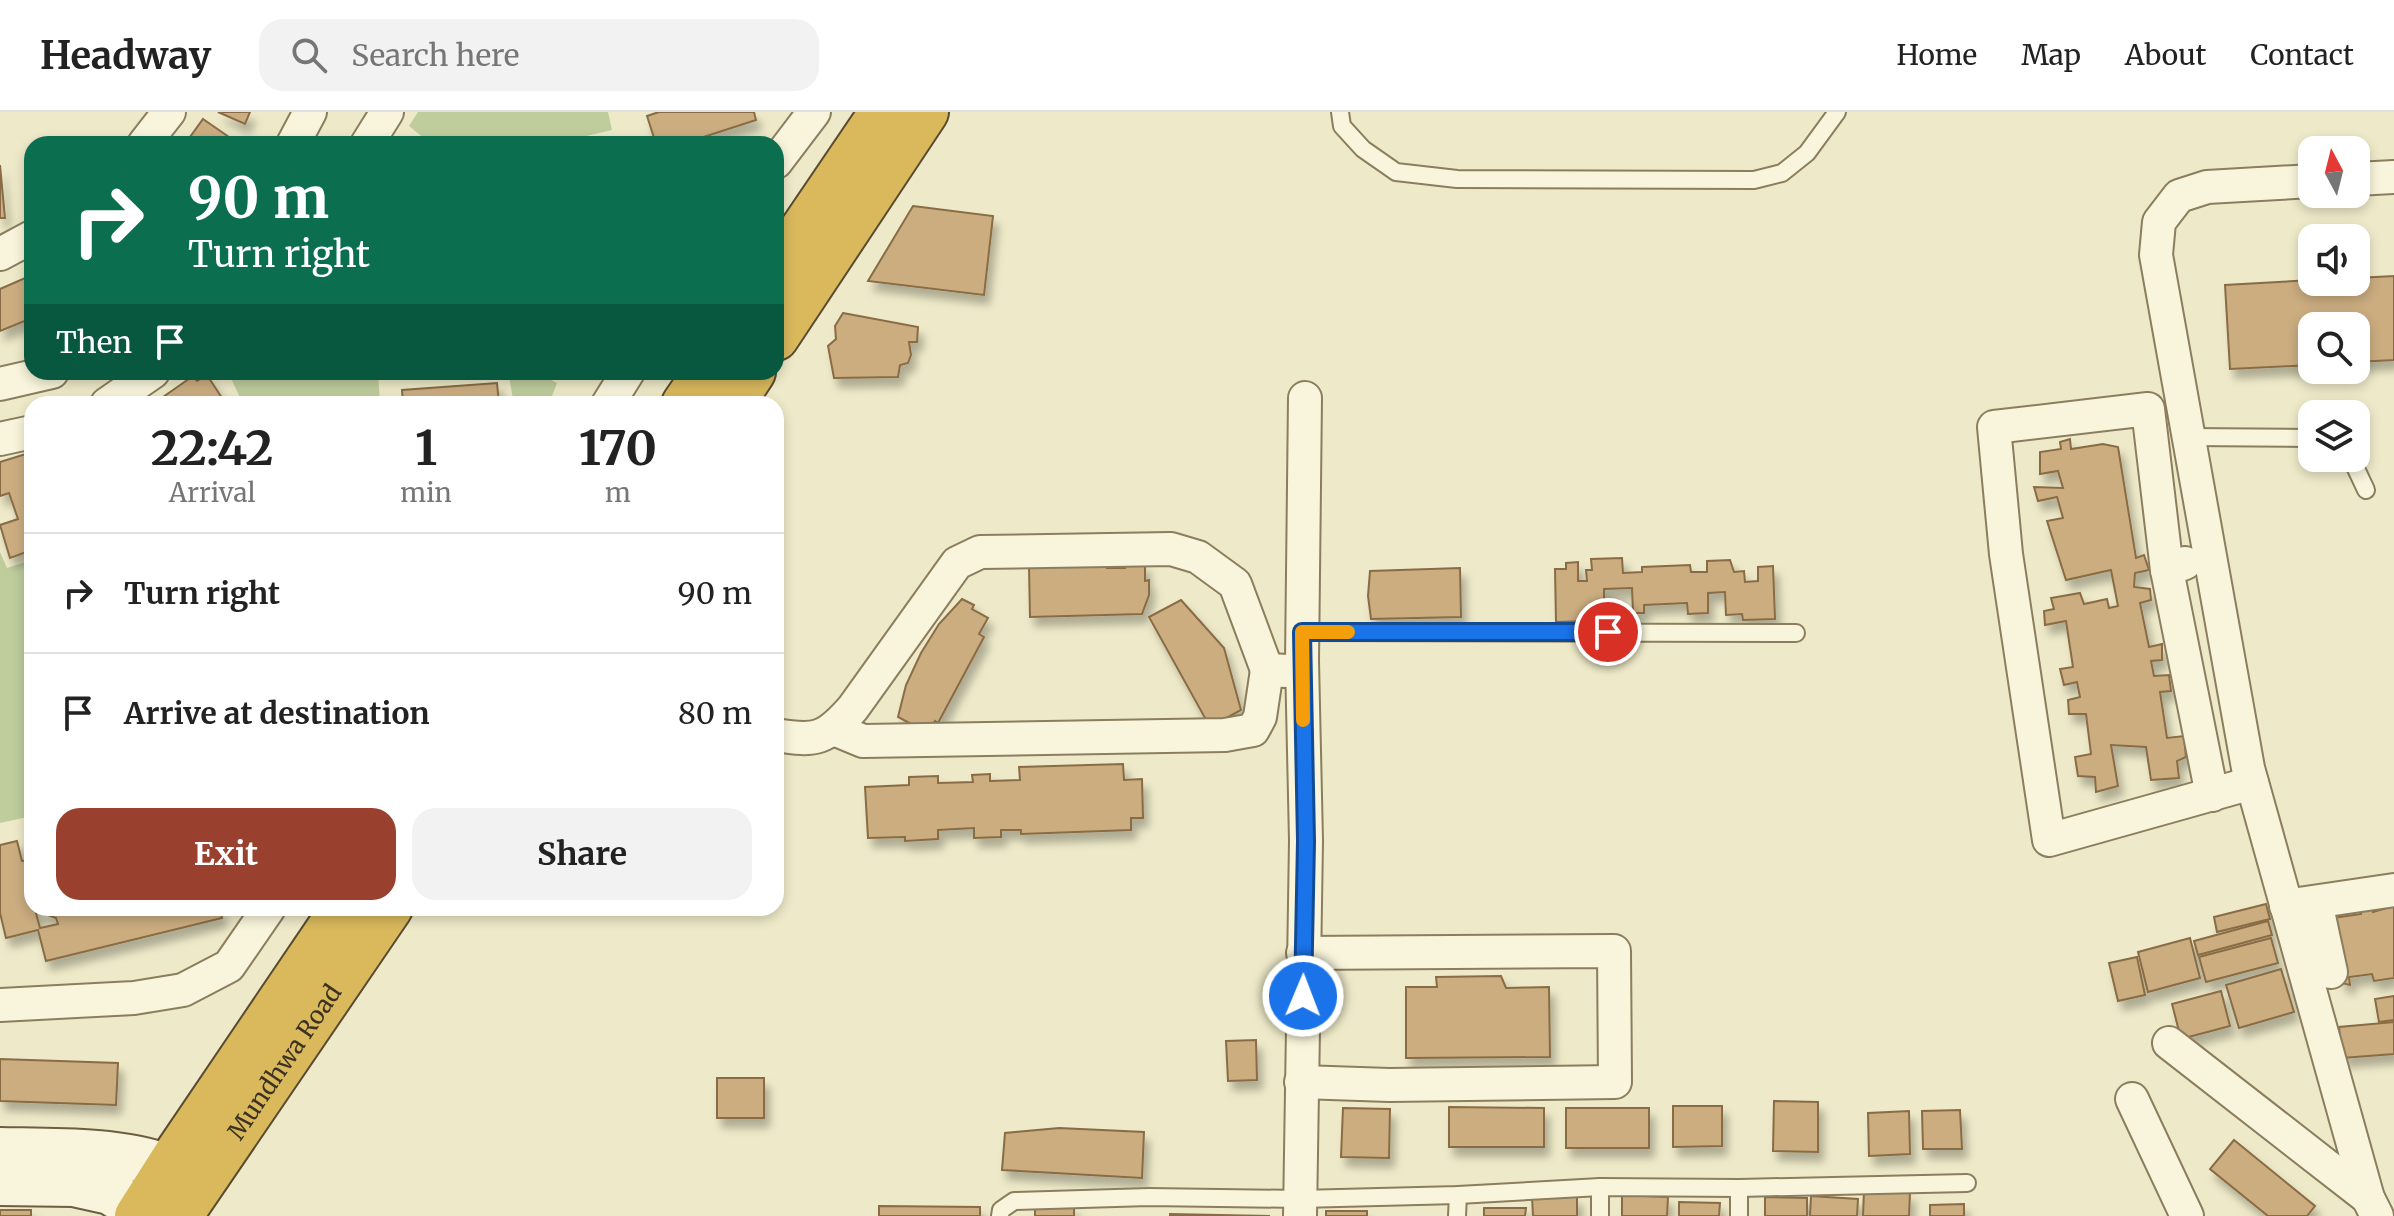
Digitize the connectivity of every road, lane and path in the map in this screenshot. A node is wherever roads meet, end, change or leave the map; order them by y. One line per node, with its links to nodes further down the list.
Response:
1 (169, 112): 9 (street)
2 (310, 112): 10 (street)
3 (387, 112): 11 (street)
4 (814, 112): 12 (street)
5 (882, 112): 18 (highway)
6 (926, 112): 19 (highway)
7 (1340, 112): 8 (lane)
8 (1837, 112)
9 (150, 136)
10 (297, 136)
11 (372, 136)
12 (784, 151)
13 (2394, 177): 14 (street)
14 (2370, 178)
15 (2298, 182): 26 (street)
16 (24, 241): 17 (street)
17 (0, 254)
18 (784, 256)
19 (784, 326)
20 (24, 378): 22 (street)
21 (142, 380): 23 (street)
22 (0, 384)
23 (118, 396)
24 (1305, 398): 33 (street)
25 (24, 434): 28 (street)
26 (2188, 437): 27 (lane); 31 (street)
27 (2298, 438)
28 (0, 439)
29 (2358, 472): 30 (lane)
30 (2366, 490)
31 (2211, 561): 32 (street); 38 (street)
32 (2167, 570): 39 (street); 39 (street)
33 (1302, 632): 34 (lane); 36 (street)
34 (1796, 633)
35 (1267, 670): 36 (street); 37 (street); 37 (street)
36 (1302, 672): 45 (street)
37 (806, 735)
38 (2252, 783): 39 (street); 41 (street)
39 (2212, 795)
40 (2394, 890): 41 (street)
41 (2301, 904): 46 (street); 59 (street)
42 (263, 916): 47 (street)
43 (338, 916): 58 (highway, Mundhwa Road)
44 (384, 916): 58 (highway, Mundhwa Road)
45 (1303, 953): 49 (street); 49 (street)
46 (2331, 972)
47 (0, 1005)
48 (2169, 1043): 59 (street)
49 (1301, 1082): 60 (street)
50 (2132, 1099): 66 (street)
51 (0, 1150): 58 (street)
52 (0, 1183): 58 (street)
53 (1967, 1183): 55 (lane)
54 (1600, 1187): 55 (lane); 56 (lane); 64 (lane)
55 (1739, 1188): 65 (lane)
56 (1458, 1195): 60 (lane); 63 (lane)
57 (1149, 1197): 60 (lane); 61 (lane); 62 (lane)
58 (162, 1202)
59 (2372, 1207)
60 (1300, 1208)
61 (1000, 1216)
62 (1149, 1216)
63 (1457, 1216)
64 (1600, 1216)
65 (1739, 1216)
66 (2187, 1216)

